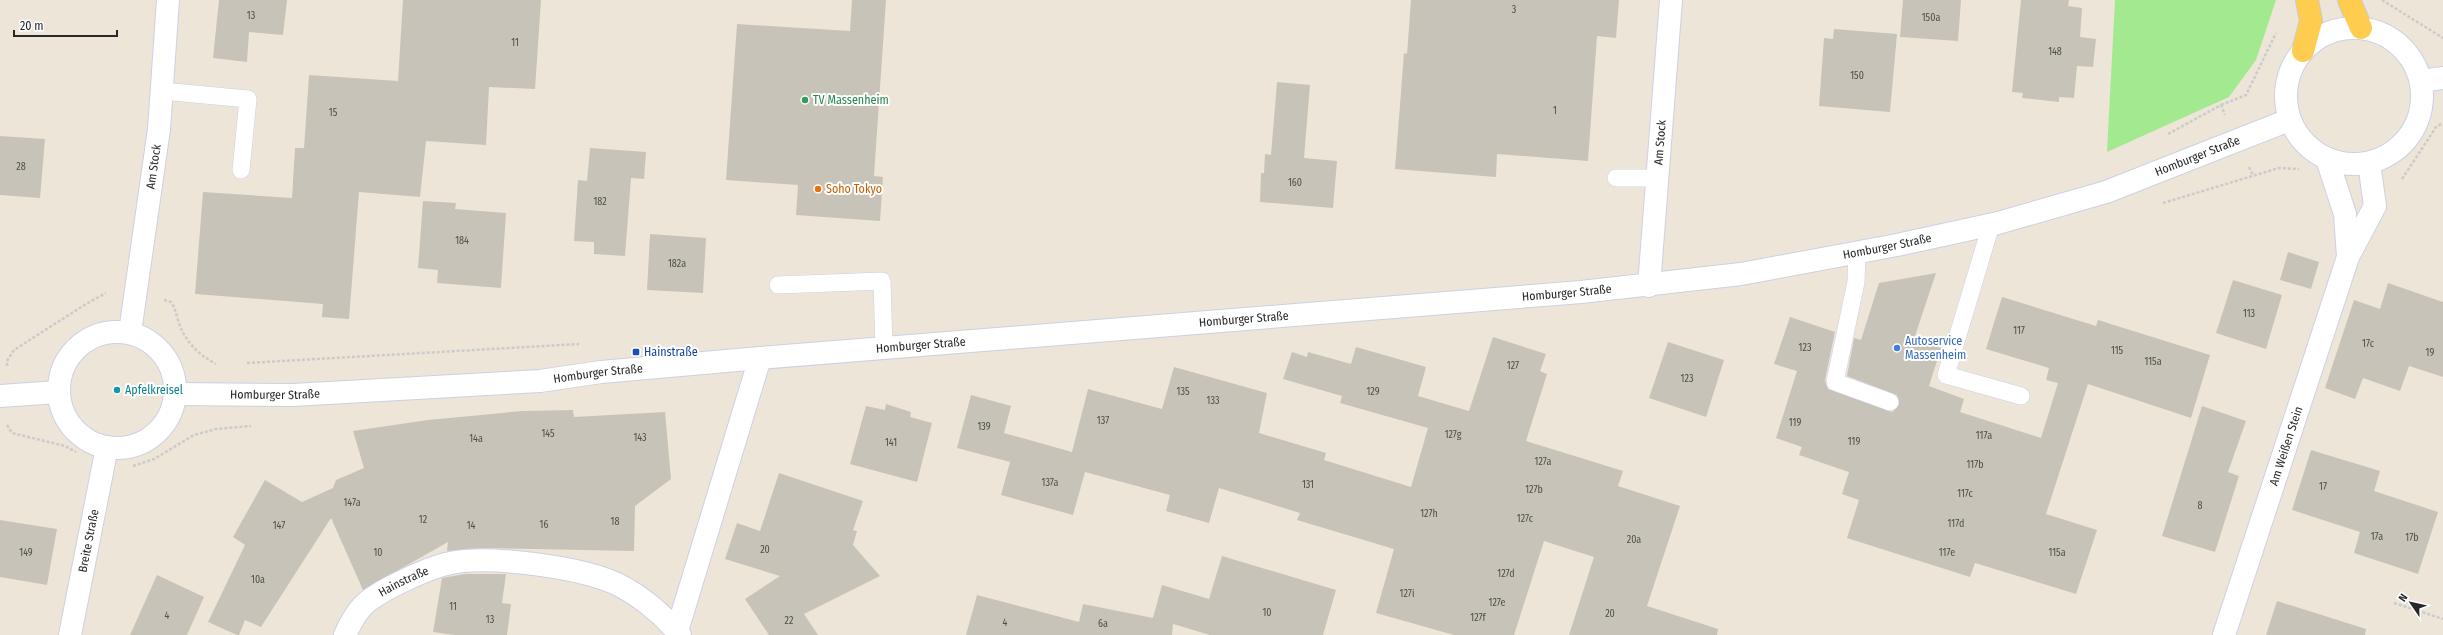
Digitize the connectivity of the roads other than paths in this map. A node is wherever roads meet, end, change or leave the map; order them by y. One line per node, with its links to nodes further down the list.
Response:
1 (168, 0): 9 (street, Am Stock)
2 (1671, 0): 15 (street, Am Stock)
3 (2306, 0): 6 (highway)
4 (2349, 0): 5 (highway)
5 (2361, 28): 6 (street); 8 (street)
6 (2303, 51): 10 (street)
7 (2443, 78): 8 (street)
8 (2421, 81): 12 (street)
9 (162, 91): 13 (lane); 21 (street, Am Stock)
10 (2289, 120): 11 (street); 16 (street, Homburger Straße)
11 (2327, 159): 12 (street); 18 (street, Am Weißen Stein)
12 (2369, 163): 18 (street, Am Weißen Stein)
13 (240, 170)
14 (1616, 178): 15 (lane)
15 (1657, 178): 20 (street, Am Stock)
16 (1991, 225): 17 (street, Homburger Straße); 27 (lane)
17 (1858, 253): 20 (street, Homburger Straße); 28 (lane)
18 (2348, 257): 33 (street, Am Weißen Stein)
19 (778, 285): 22 (lane)
20 (1650, 286): 22 (street, Homburger Straße)
21 (130, 332): 24 (street); 25 (street)
22 (884, 348): 23 (street, Homburger Straße)
23 (760, 358): 25 (street, Homburger Straße); 30 (street, Hainstraße)
24 (58, 392): 26 (street); 29 (street)
25 (176, 394): 29 (street)
26 (0, 396)
27 (2021, 396)
28 (1890, 402)
29 (107, 447): 31 (street, Breite Straße)
30 (679, 633): 32 (street, Hainstraße)
31 (70, 635)
32 (345, 635)
33 (2224, 635)

